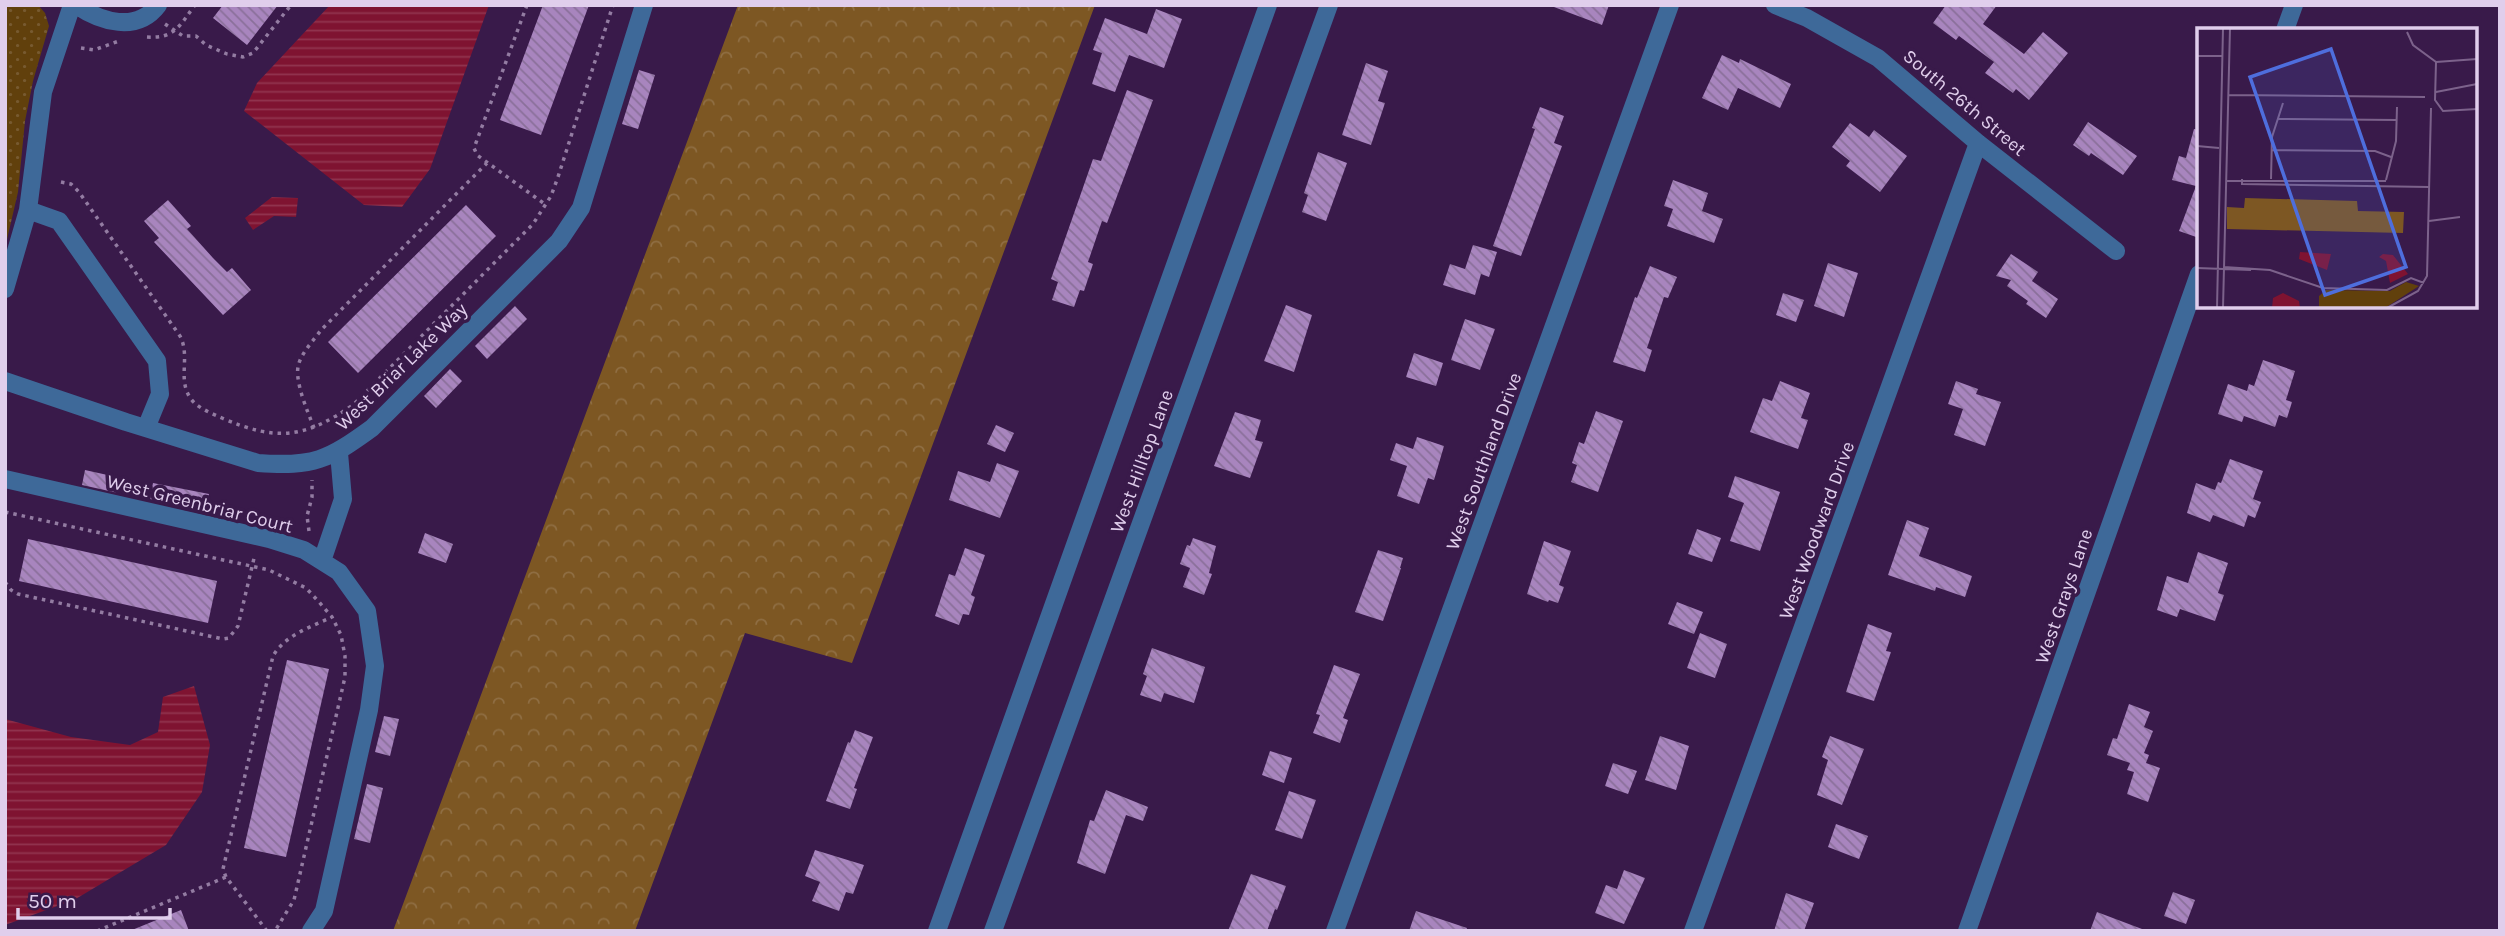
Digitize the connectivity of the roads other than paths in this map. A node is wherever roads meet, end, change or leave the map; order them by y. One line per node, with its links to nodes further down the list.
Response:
1 (74, 5): 8 (street); 11 (street)
2 (644, 5): 17 (street, West Briar Lake Way)
3 (1268, 5): 21 (street, West Hilltop Lane)
4 (1329, 5): 22 (street, West Hilltop Lane)
5 (1670, 5): 23 (street, West Southland Drive)
6 (1775, 5): 10 (street, South 26th Street)
7 (2294, 5): 9 (street)
8 (155, 10)
9 (2286, 28)
10 (1978, 143): 12 (street, South 26th Street); 24 (street, West Woodward Drive)
11 (27, 210): 14 (street); 16 (street)
12 (2116, 251)
13 (2197, 280): 25 (street, West Grays Lane)
14 (5, 289)
15 (5, 380): 16 (street, West Briar Lake Way)
16 (146, 428): 17 (street, West Briar Lake Way)
17 (339, 453): 19 (street)
18 (5, 479): 19 (street, West Greenbriar Court)
19 (322, 561): 20 (street, West Greenbriar Court)
20 (311, 931)
21 (937, 931)
22 (993, 931)
23 (1335, 931)
24 (1693, 931)
25 (1967, 931)

